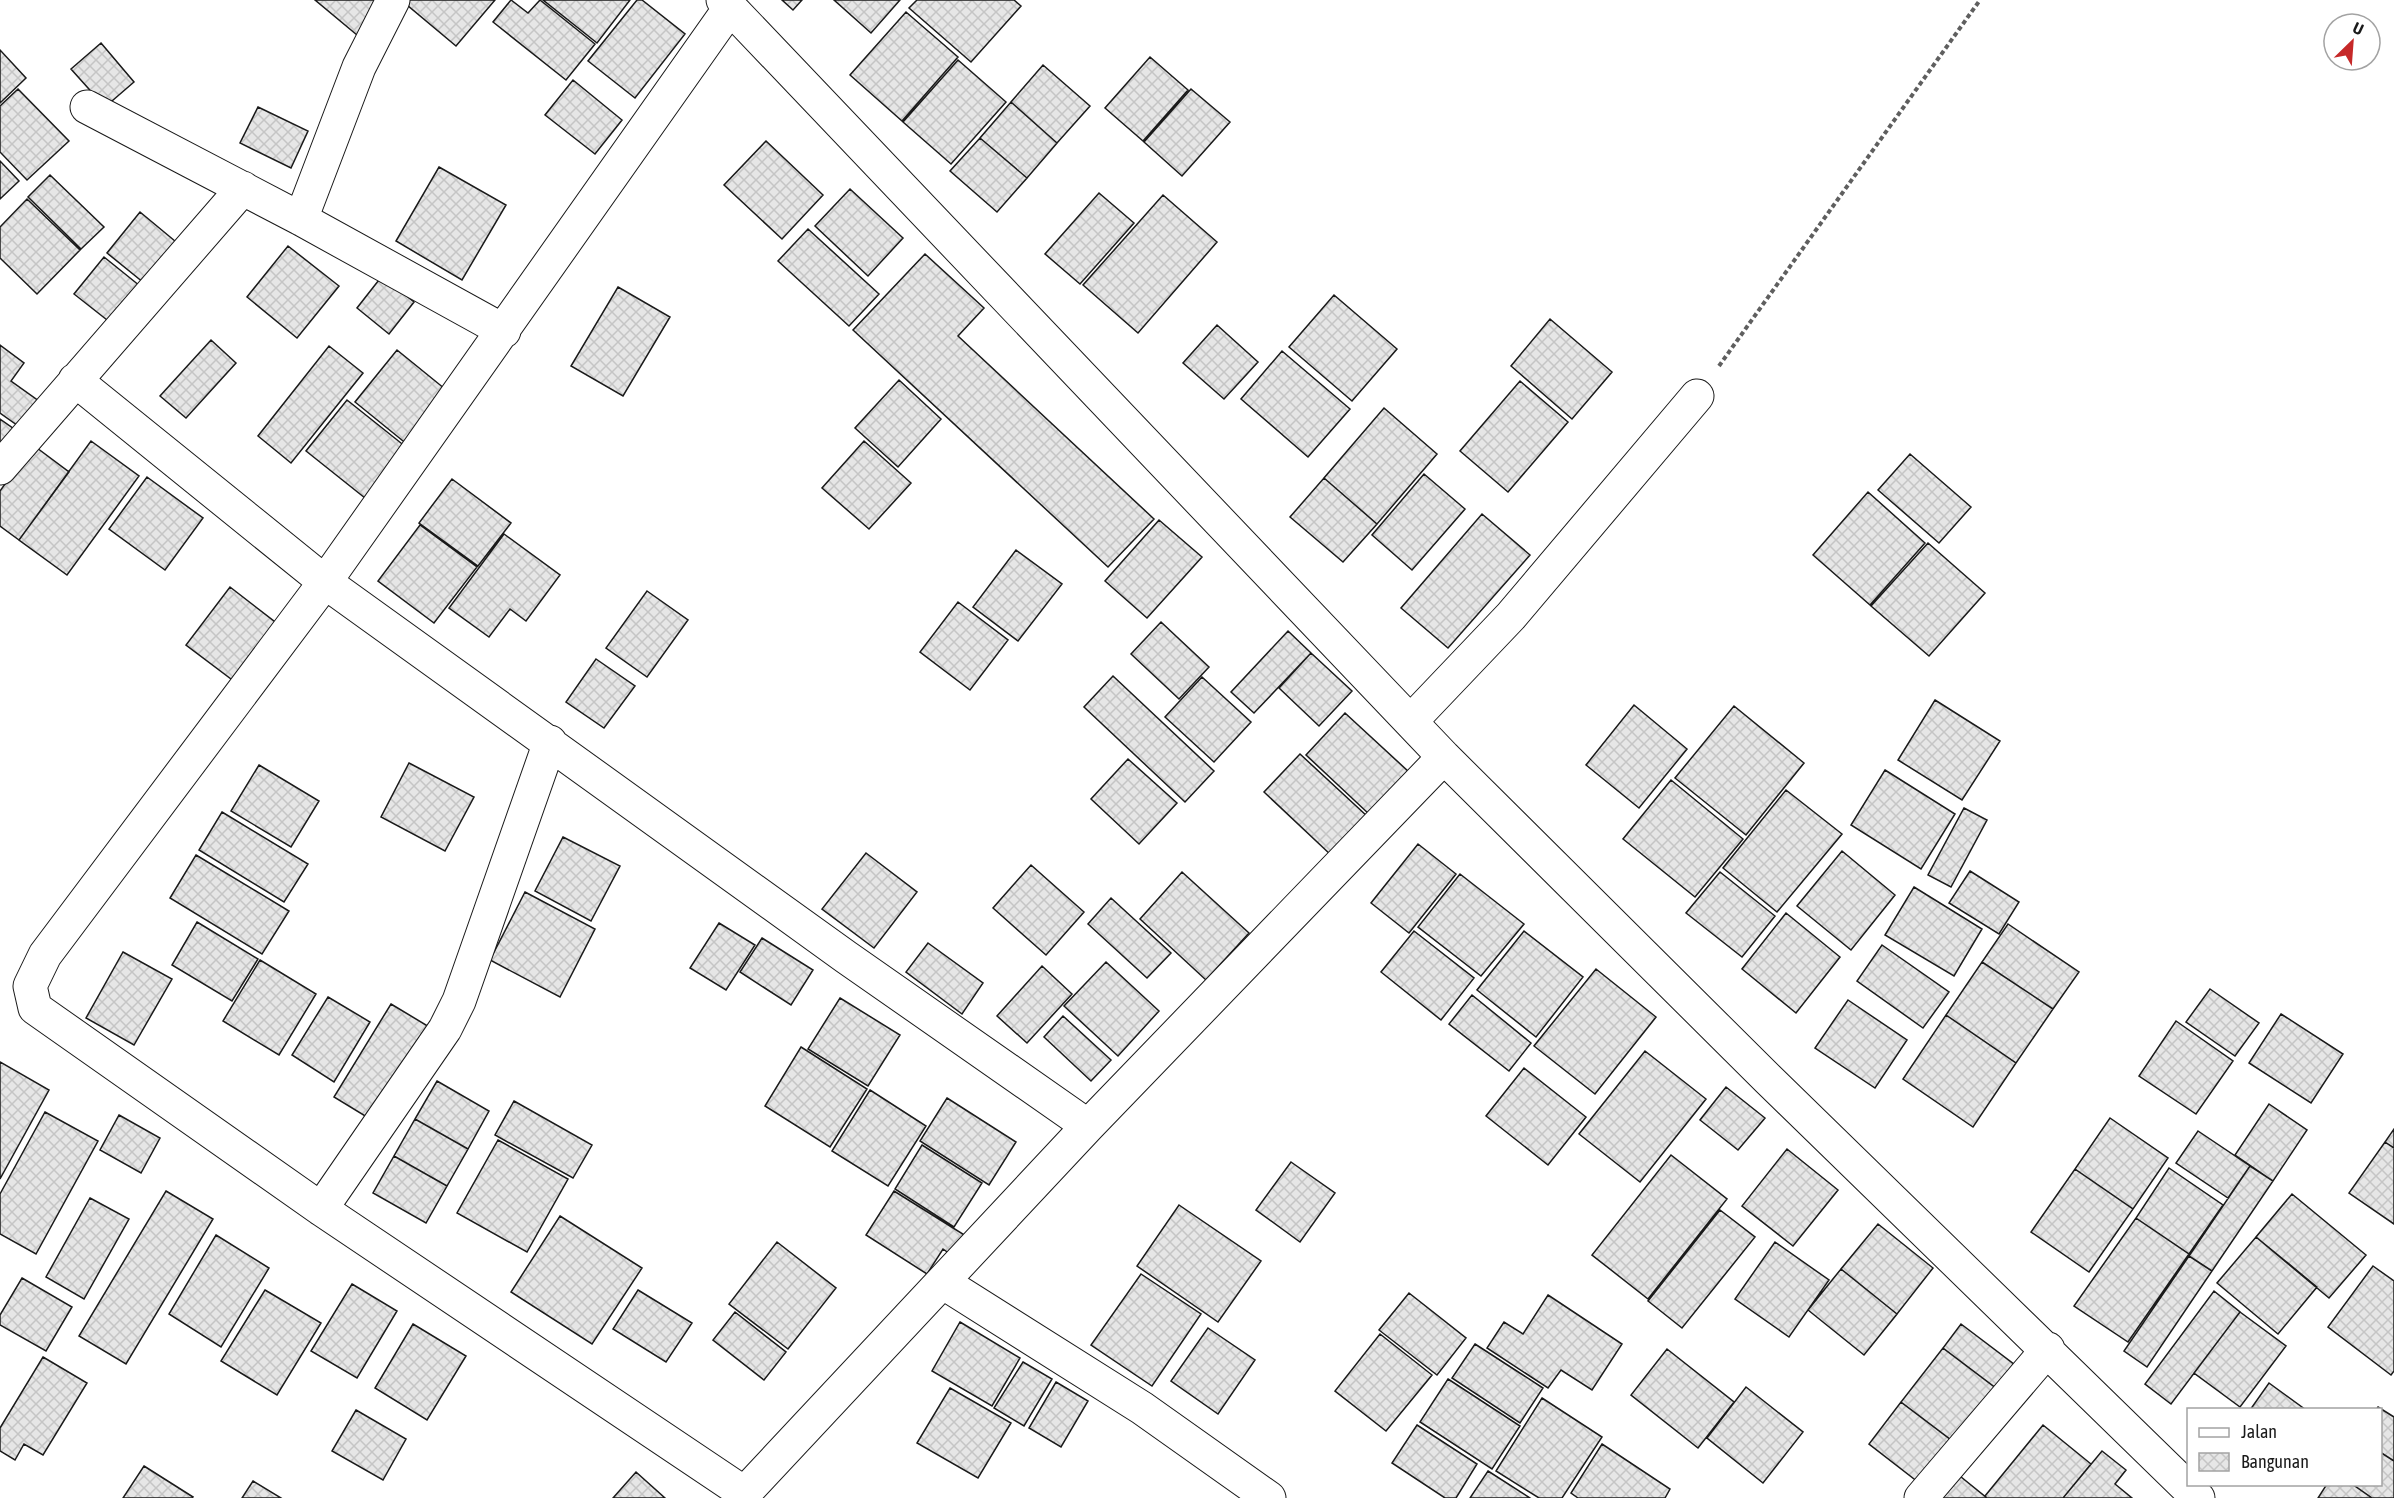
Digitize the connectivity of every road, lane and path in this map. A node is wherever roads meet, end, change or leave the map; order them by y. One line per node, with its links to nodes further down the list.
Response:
1 (393, 0): 6 (street)
2 (1980, 0): 9 (path)
3 (727, 4): 7 (street); 12 (street)
4 (87, 107): 5 (street)
5 (243, 188): 6 (street); 8 (street)
6 (300, 219): 7 (street)
7 (504, 331): 11 (street)
8 (75, 380): 10 (street); 11 (street)
9 (1697, 396): 12 (street)
10 (0, 468)
11 (326, 582): 13 (street); 16 (street)
12 (1411, 721): 14 (street)
13 (550, 742): 15 (street); 16 (street)
14 (1444, 757): 15 (street); 18 (street)
15 (1088, 1126): 17 (street)
16 (321, 1209): 19 (street)
17 (944, 1283): 19 (street); 20 (street)
18 (2048, 1349): 21 (street); 22 (street)
19 (742, 1496)
20 (1269, 1498)
21 (1921, 1498)
22 (2198, 1498)

